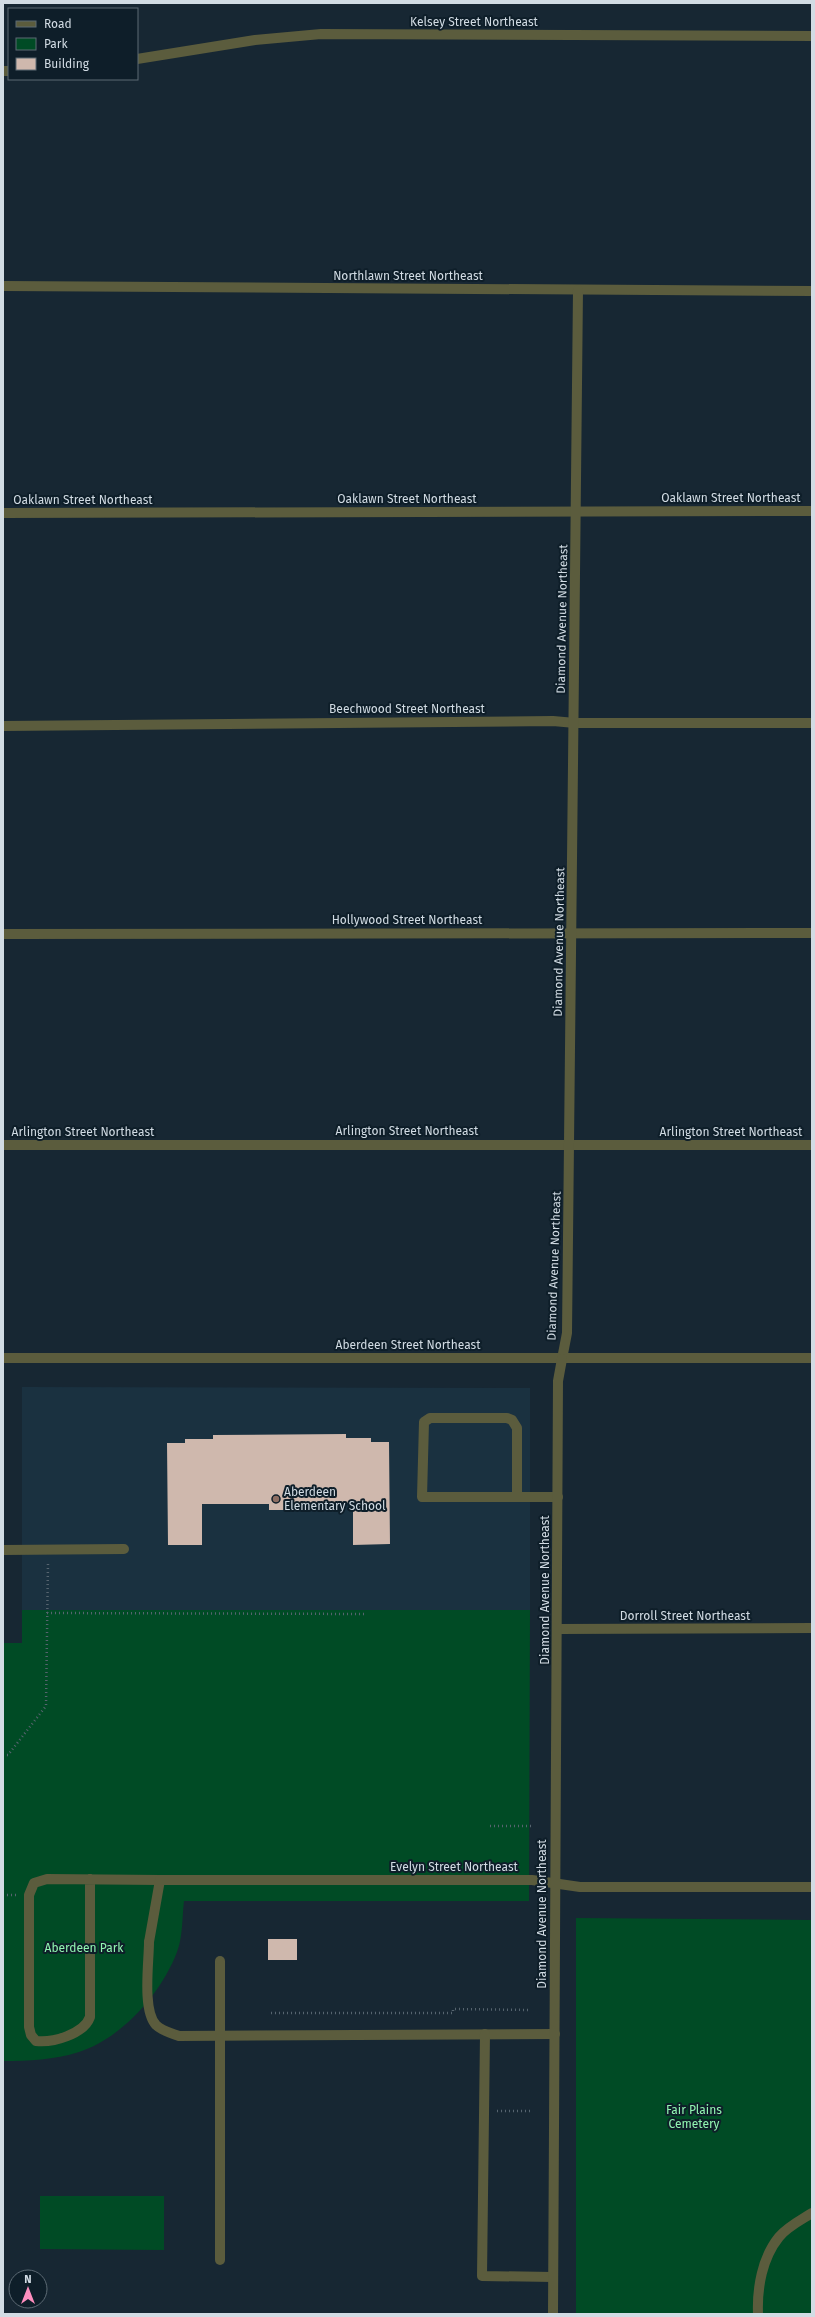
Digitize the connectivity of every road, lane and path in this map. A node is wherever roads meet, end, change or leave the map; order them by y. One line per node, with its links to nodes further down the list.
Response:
1 (812, 36): 2 (street, Kelsey Street Northeast)
2 (138, 59)
3 (3, 286): 4 (street, Northlawn Street Northeast)
4 (578, 290): 5 (street, Northlawn Street Northeast); 6 (street, Diamond Avenue Northeast)
5 (812, 291)
6 (576, 511): 7 (street, Oaklawn Street Northeast); 8 (street, Oaklawn Street Northeast); 9 (street, Diamond Avenue Northeast)
7 (812, 511)
8 (3, 513)
9 (574, 723): 10 (street, Beechwood Street Northeast); 11 (street, Beechwood Street Northeast); 12 (street, Diamond Avenue Northeast)
10 (812, 723)
11 (3, 726)
12 (572, 933): 13 (street, Hollywood Street Northeast); 14 (street, Hollywood Street Northeast); 15 (street, Diamond Avenue Northeast)
13 (812, 933)
14 (3, 934)
15 (570, 1144): 16 (street, Arlington Street Northeast); 17 (street, Arlington Street Northeast); 20 (street, Diamond Avenue Northeast)
16 (812, 1144)
17 (3, 1145)
18 (3, 1358): 20 (street, Aberdeen Street Northeast)
19 (812, 1358): 20 (street, Aberdeen Street Northeast)
20 (562, 1359): 22 (street, Diamond Avenue Northeast)
21 (517, 1496): 21 (street); 22 (street)
22 (558, 1497): 29 (street, Diamond Avenue Northeast)
23 (124, 1549): 25 (street)
24 (3, 1550): 25 (street)
25 (48, 1550): 26 (path)
26 (48, 1613): 27 (path); 30 (path)
27 (366, 1614)
28 (812, 1628): 29 (street, Dorroll Street Northeast)
29 (558, 1629): 35 (street, Diamond Avenue Northeast)
30 (3, 1755)
31 (490, 1826): 32 (path)
32 (533, 1826)
33 (90, 1879): 33 (street, Evelyn Street Northeast); 34 (street, Evelyn Street Northeast)
34 (160, 1880): 35 (street, Evelyn Street Northeast); 42 (street)
35 (555, 1883): 36 (street, Evelyn Street Northeast); 41 (street, Diamond Avenue Northeast)
36 (812, 1887)
37 (220, 1961): 42 (street)
38 (531, 2010): 39 (path)
39 (271, 2013)
40 (485, 2034): 41 (street); 42 (street); 43 (street)
41 (554, 2034): 47 (street, Diamond Avenue Northeast)
42 (220, 2035): 46 (street)
43 (484, 2111): 44 (path); 47 (street)
44 (530, 2111)
45 (812, 2213): 49 (street)
46 (220, 2260)
47 (554, 2277): 48 (street, Diamond Avenue Northeast)
48 (553, 2314)
49 (758, 2314)

